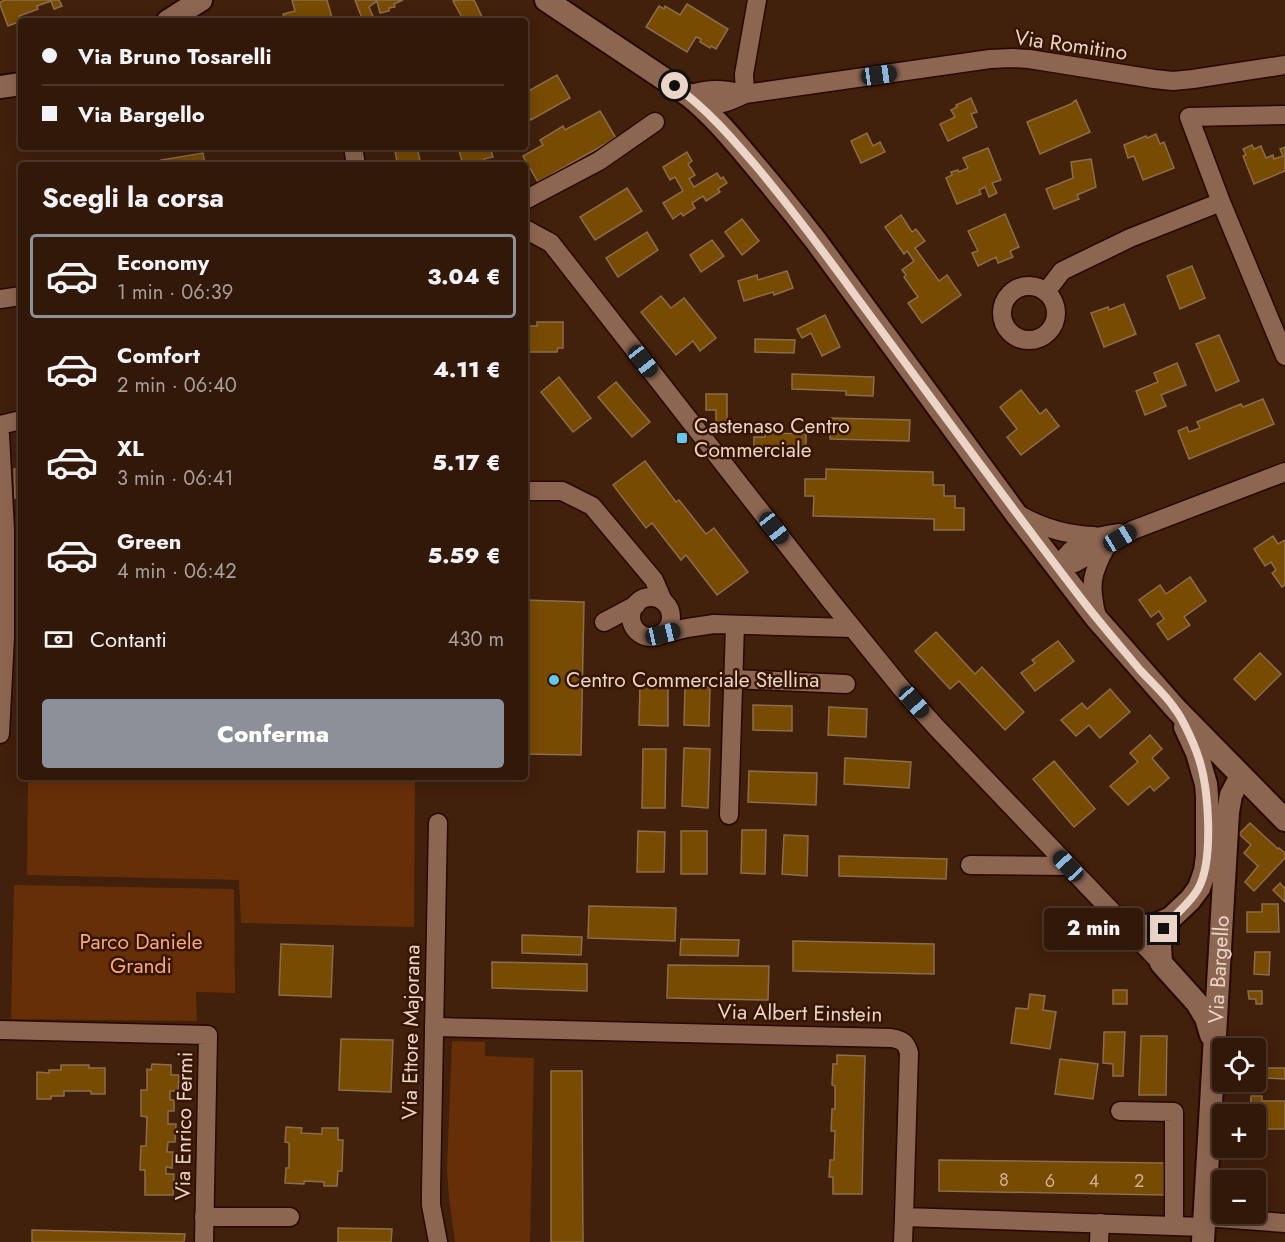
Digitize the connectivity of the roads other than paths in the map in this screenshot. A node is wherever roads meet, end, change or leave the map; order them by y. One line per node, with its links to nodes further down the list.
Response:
1 (201, 0): 4 (street)
2 (546, 0): 9 (street)
3 (753, 2): 8 (street)
4 (173, 18)
5 (1285, 65): 8 (street, Via Romitino)
6 (18, 84): 7 (street)
7 (0, 87)
8 (745, 94): 9 (street, Via Romitino); 12 (street)
9 (694, 100): 12 (street)
10 (1285, 115): 14 (street)
11 (655, 122): 13 (street)
12 (734, 140): 25 (street)
13 (528, 199)
14 (1221, 202): 16 (street); 19 (street)
15 (528, 231): 34 (street)
16 (1046, 292)
17 (18, 296): 18 (street)
18 (0, 299)
19 (1285, 356)
20 (18, 421): 21 (street)
21 (0, 425)
22 (0, 435): 37 (street)
23 (1285, 472): 26 (street)
24 (528, 491): 27 (street)
25 (1016, 514): 26 (street); 28 (street)
26 (1103, 541): 28 (street); 31 (street)
27 (638, 561): 29 (street); 30 (street)
28 (1058, 567): 31 (street)
29 (640, 602): 30 (street); 35 (street); 35 (street)
30 (665, 604): 32 (street); 36 (street)
31 (1097, 619): 40 (street)
32 (714, 624): 33 (street); 36 (street)
33 (735, 624): 34 (street); 38 (street)
34 (852, 628): 48 (street)
35 (638, 632): 36 (street)
36 (663, 634)
37 (2, 645): 41 (street)
38 (733, 679): 39 (street); 44 (street)
39 (846, 684)
40 (1176, 709): 42 (street); 43 (street, Via Bargello)
41 (0, 734)
42 (1241, 776): 43 (street); 45 (street); 54 (street, Via Bargello)
43 (1207, 796): 49 (street, Via Bargello)
44 (729, 815)
45 (1285, 820)
46 (438, 823): 52 (street, Via Ettore Majorana)
47 (970, 865): 48 (street)
48 (1068, 866): 50 (street)
49 (1171, 918): 50 (street, Via Bargello); 51 (street, Via Bargello)
50 (1124, 924): 51 (street)
51 (1161, 963): 55 (street)
52 (434, 1027): 60 (street, Via Albert Einstein); 66 (street, Via Ettore Majorana)
53 (0, 1030): 58 (street, Via Enrico Fermi)
54 (1213, 1038)
55 (1212, 1039)
56 (1212, 1063): 64 (street, Via Bargello)
57 (1120, 1111): 63 (street)
58 (204, 1217): 59 (street, Via Enrico Fermi); 65 (street, Via Enrico Fermi)
59 (290, 1217)
60 (904, 1217): 61 (street); 67 (street)
61 (1100, 1223): 63 (street); 68 (street)
62 (1285, 1223): 64 (street)
63 (1174, 1226): 64 (street)
64 (1204, 1229)
65 (204, 1242)
66 (438, 1242)
67 (903, 1242)
68 (1100, 1242)

